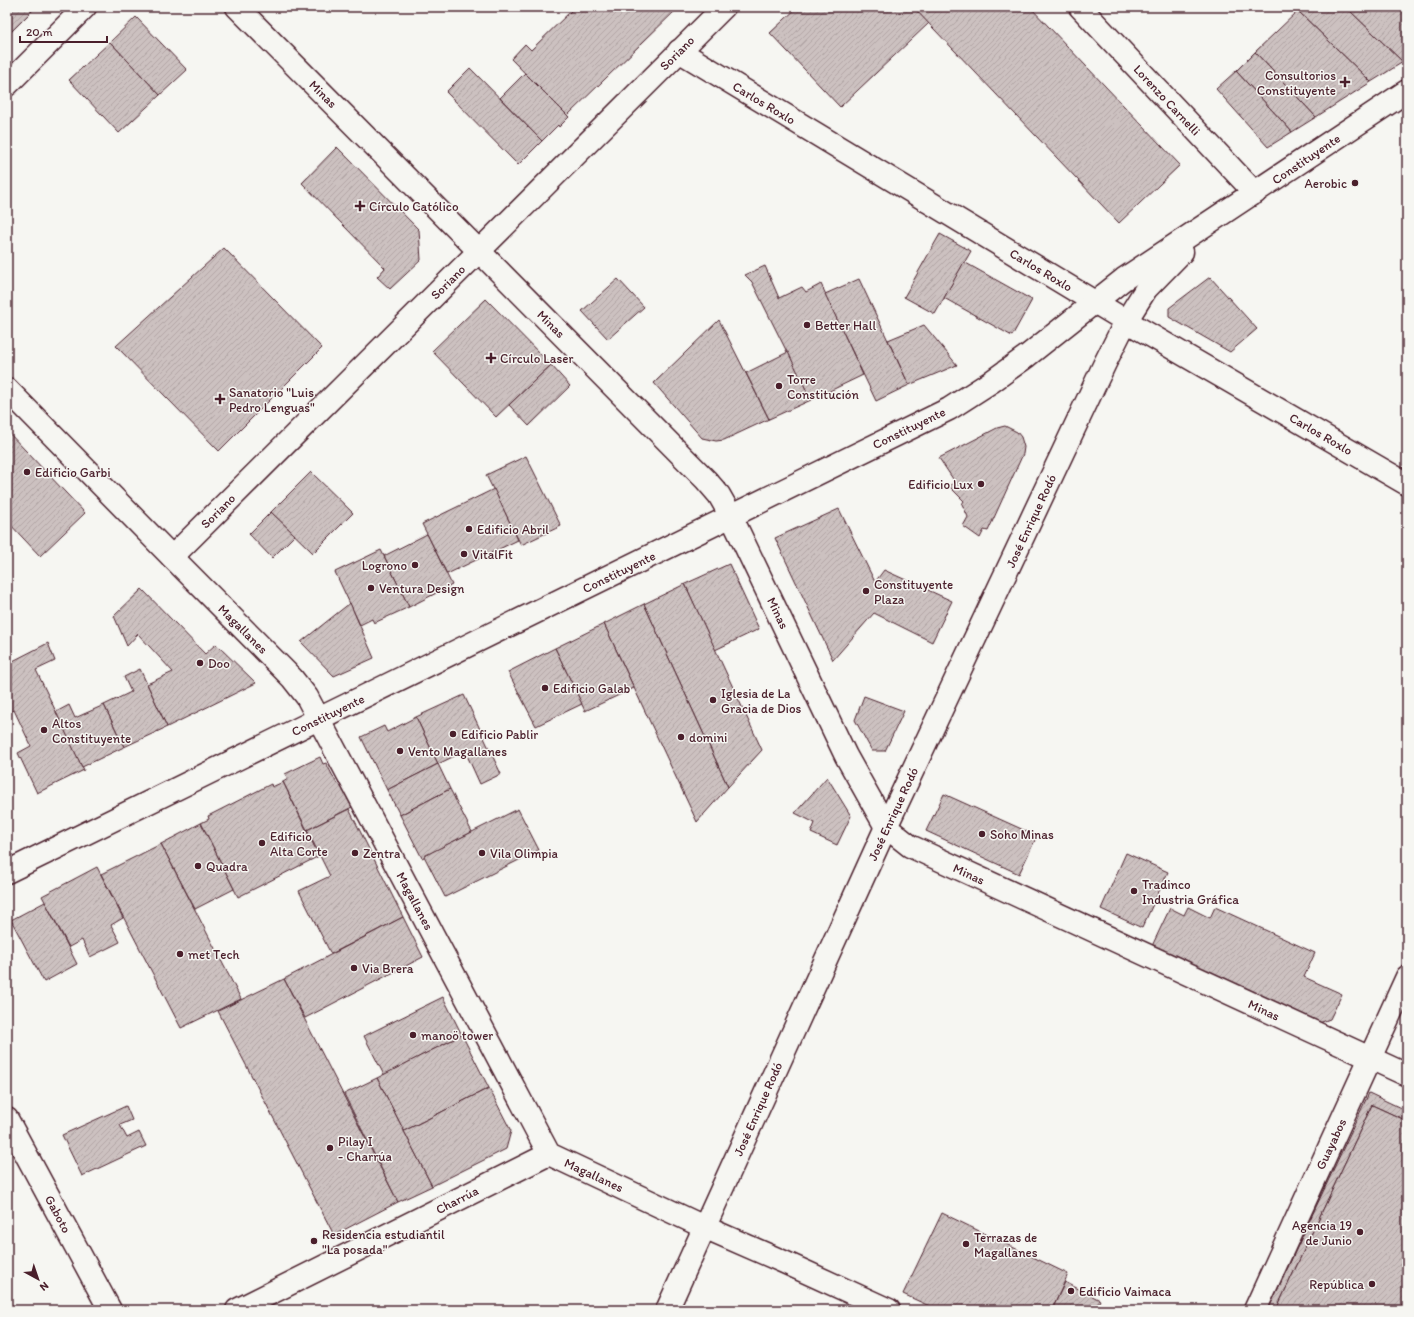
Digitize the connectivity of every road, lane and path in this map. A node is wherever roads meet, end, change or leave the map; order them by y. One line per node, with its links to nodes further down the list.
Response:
1 (86, 7): 6 (street)
2 (237, 7): 10 (street, Minas)
3 (724, 7): 5 (street, Soriano)
4 (1080, 7): 8 (street, Lorenzo Carnelli)
5 (679, 51): 10 (street, Soriano); 11 (street, Carlos Roxlo)
6 (7, 85)
7 (1403, 99): 8 (street, Constituyente)
8 (1255, 193): 9 (street, Constituyente)
9 (1204, 227): 11 (street, Constituyente); 12 (street, Constituyente)
10 (479, 251): 15 (street, Minas); 16 (street, Soriano)
11 (1095, 303): 12 (street, Carlos Roxlo); 15 (street, Constituyente)
12 (1126, 322): 14 (street, Carlos Roxlo); 18 (street, José Enrique Rodó)
13 (7, 389): 16 (street, Magallanes)
14 (1407, 484)
15 (731, 516): 17 (street, Constituyente); 18 (street, Minas)
16 (172, 557): 17 (street, Magallanes)
17 (320, 719): 19 (street, Constituyente); 24 (street, Magallanes)
18 (886, 827): 21 (street, Minas); 25 (street, José Enrique Rodó)
19 (7, 872)
20 (1407, 977): 21 (street, Guayabos)
21 (1370, 1058): 22 (street, Minas); 30 (street, Guayabos)
22 (1407, 1075)
23 (7, 1119): 26 (street, Gaboto)
24 (549, 1154): 25 (street, Magallanes); 27 (street, Charrúa)
25 (704, 1227): 28 (street, José Enrique Rodó); 29 (street, Magallanes)
26 (110, 1310)
27 (237, 1310)
28 (667, 1310)
29 (889, 1310)
30 (1255, 1310)

